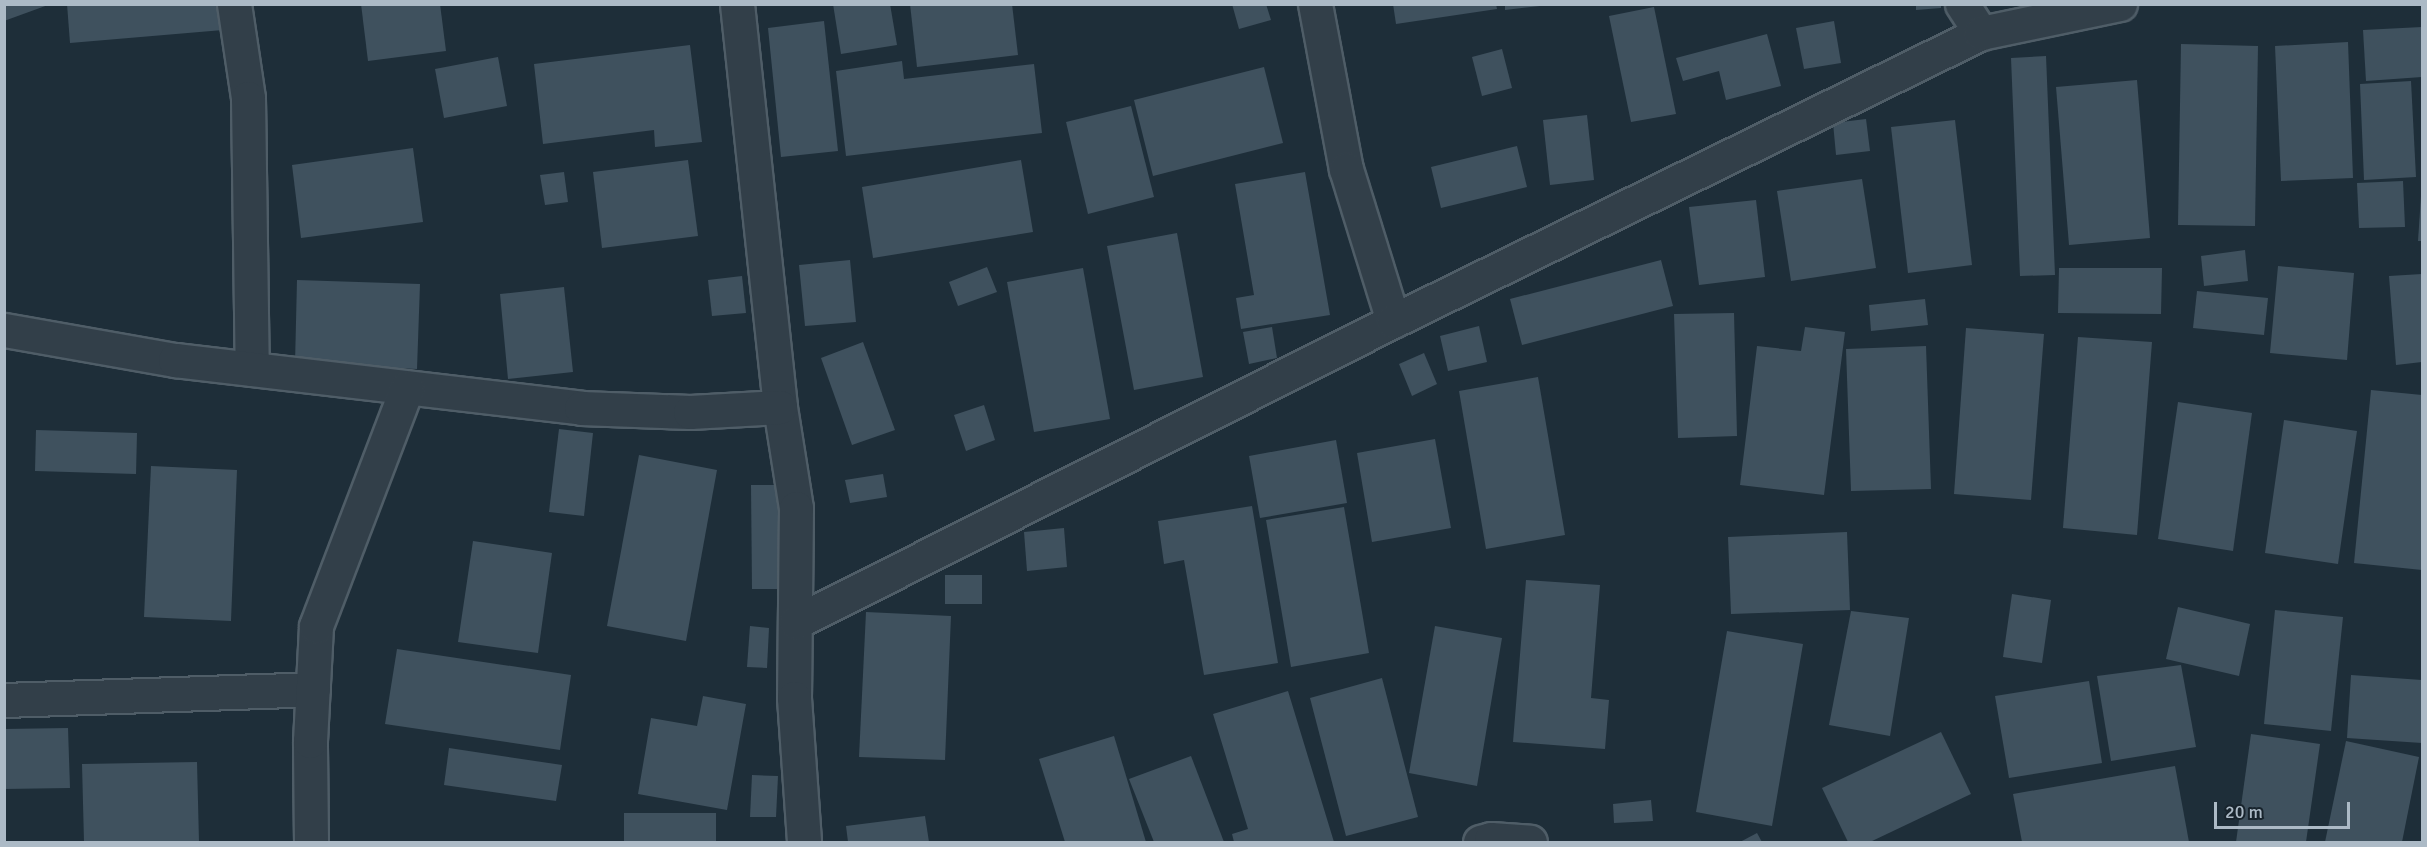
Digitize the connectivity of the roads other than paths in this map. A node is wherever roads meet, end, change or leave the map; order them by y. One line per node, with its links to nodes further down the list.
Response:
1 (234, 4): 9 (street)
2 (737, 4): 11 (street)
3 (1315, 4): 7 (street)
4 (1962, 4): 6 (street)
5 (2120, 4): 6 (street)
6 (1981, 33): 7 (street)
7 (1394, 321): 12 (street)
8 (4, 330): 9 (street)
9 (252, 369): 10 (street)
10 (407, 388): 11 (street); 13 (street)
11 (780, 407): 12 (street)
12 (796, 622): 16 (street)
13 (313, 689): 14 (street); 15 (street)
14 (4, 700)
15 (311, 843)
16 (804, 843)
17 (1480, 843): 18 (street)
18 (1530, 843)

